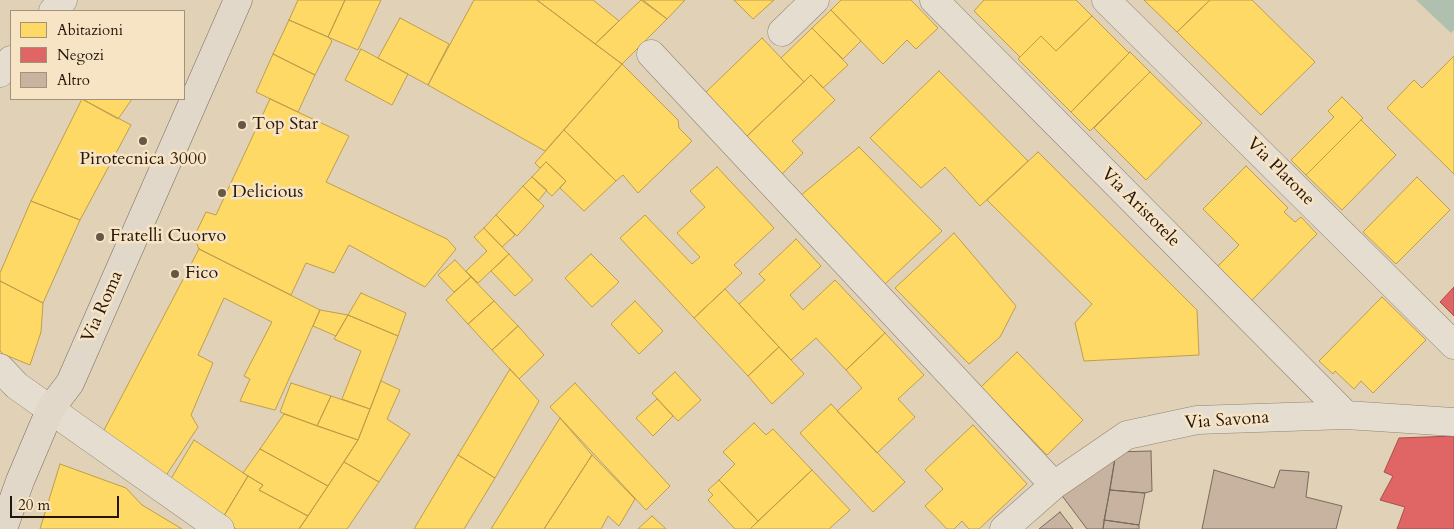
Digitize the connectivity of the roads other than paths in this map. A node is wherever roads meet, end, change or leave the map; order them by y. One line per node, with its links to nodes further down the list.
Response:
1 (63, 0): 6 (street)
2 (238, 0): 13 (main road, Via Roma)
3 (815, 0): 7 (street)
4 (934, 0): 14 (street, Via Aristotele)
5 (1106, 0): 11 (street, Via Platone)
6 (54, 10)
7 (782, 32)
8 (651, 54): 16 (street)
9 (10, 61): 10 (street)
10 (0, 73)
11 (1454, 345)
12 (0, 368): 13 (street)
13 (51, 408): 17 (main road, Via Roma); 18 (street)
14 (1346, 416): 15 (street, Via Savona); 16 (street, Via Savona)
15 (1454, 422)
16 (1054, 485): 19 (street, Via Savona)
17 (3, 529)
18 (220, 529)
19 (1004, 529)

